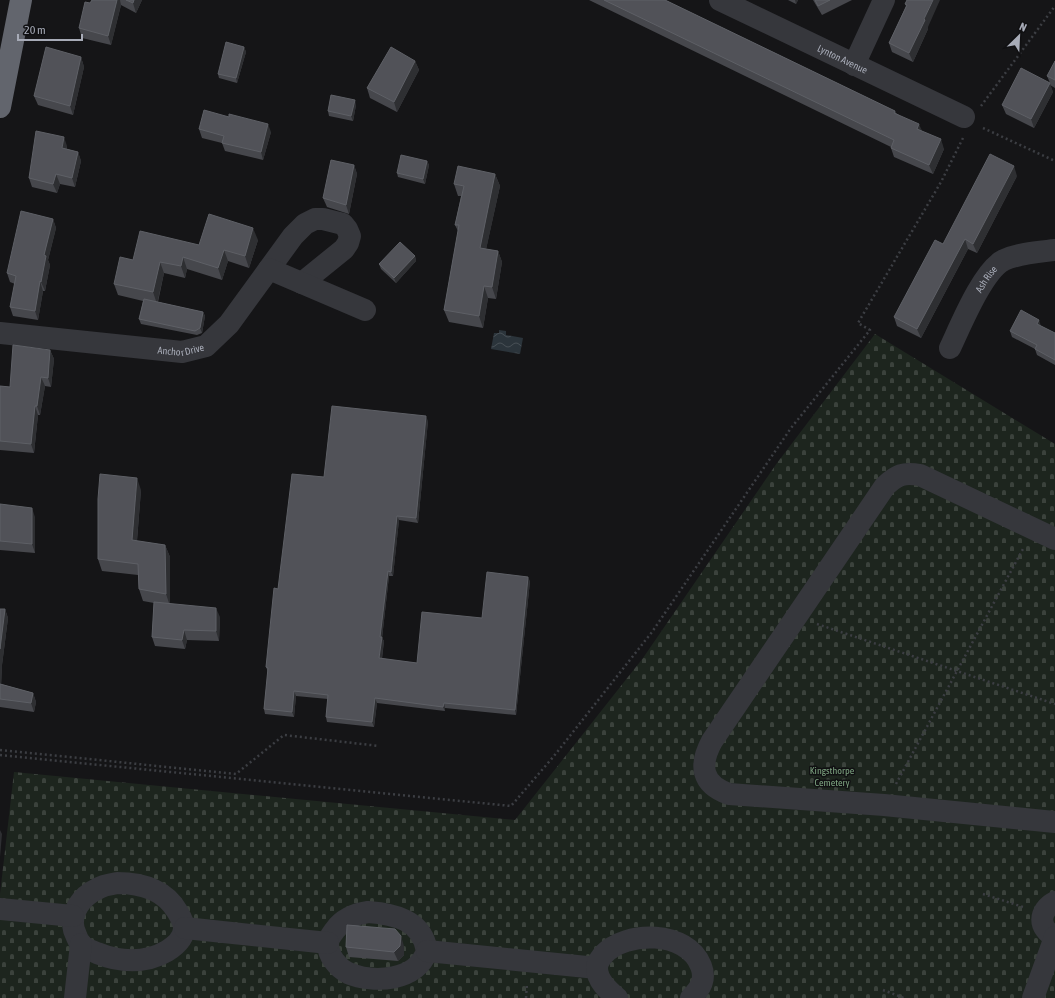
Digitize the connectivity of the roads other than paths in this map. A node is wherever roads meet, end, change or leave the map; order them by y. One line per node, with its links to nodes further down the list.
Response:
1 (21, 0): 5 (highway)
2 (720, 0): 4 (street, Lynton Avenue)
3 (884, 0): 4 (street)
4 (854, 65): 6 (street, Lynton Avenue)
5 (0, 107)
6 (968, 118)
7 (1055, 250): 12 (street, Ash Rise)
8 (269, 269): 9 (street); 9 (street, Anchor Drive); 11 (street, Anchor Drive)
9 (302, 283): 10 (street)
10 (365, 310)
11 (0, 333)
12 (950, 348)
13 (1055, 539): 14 (street)
14 (1055, 822)
15 (0, 908): 17 (street)
16 (1049, 908): 19 (street)
17 (72, 916): 18 (street); 21 (street)
18 (184, 928): 20 (street); 21 (street)
19 (1055, 937): 27 (street)
20 (328, 943): 22 (street); 22 (street)
21 (81, 944): 24 (street)
22 (427, 951): 23 (street)
23 (597, 968): 25 (street); 26 (street)
24 (75, 998)
25 (617, 998)
26 (691, 998)
27 (1033, 998)

